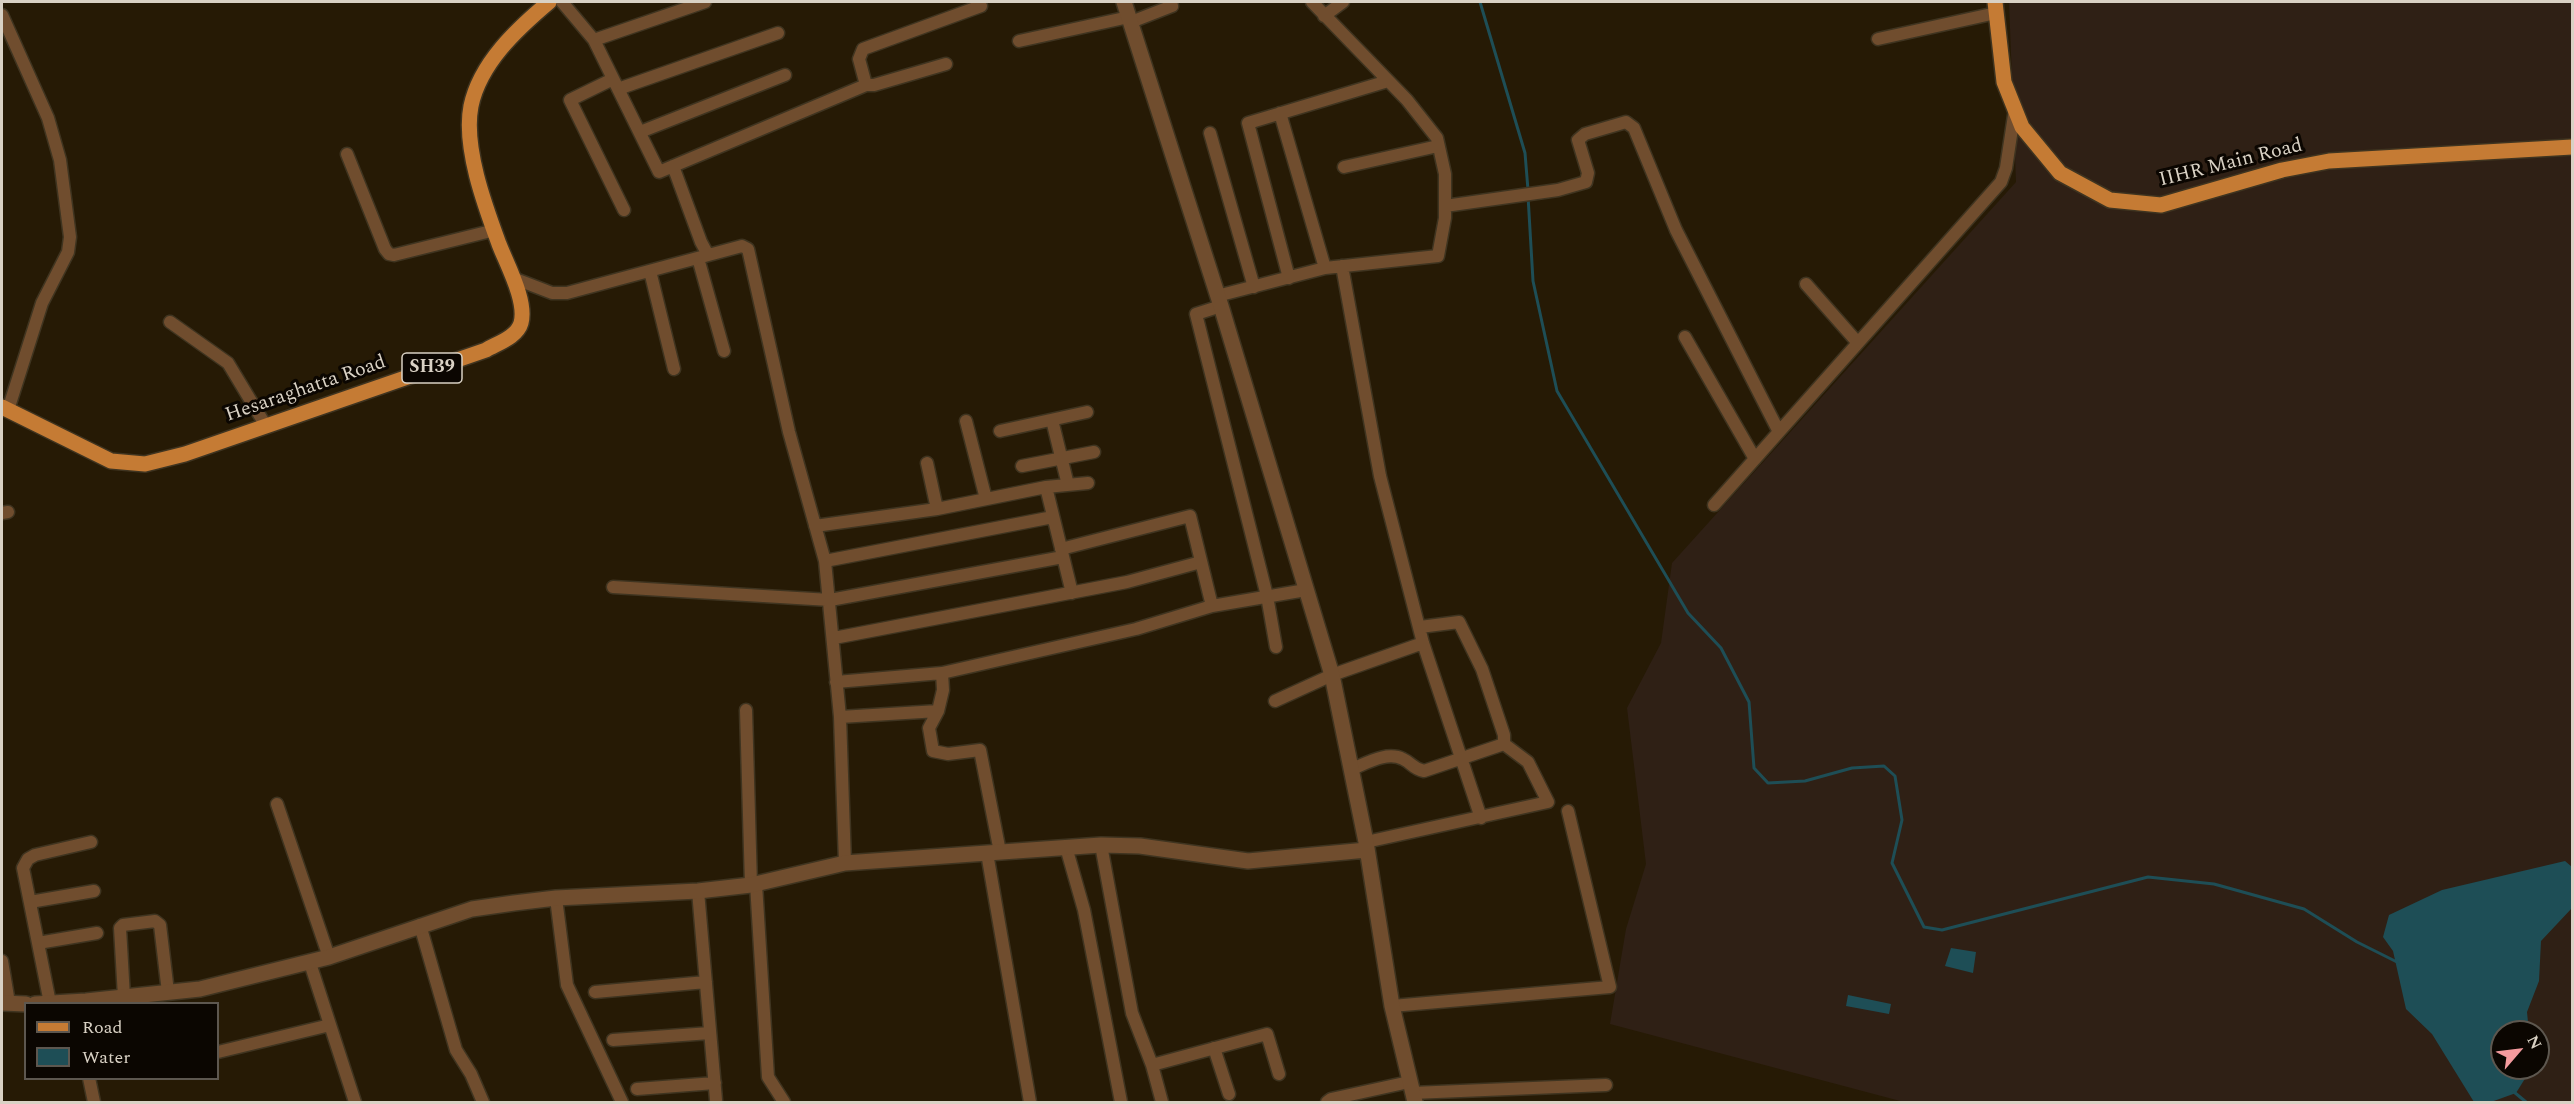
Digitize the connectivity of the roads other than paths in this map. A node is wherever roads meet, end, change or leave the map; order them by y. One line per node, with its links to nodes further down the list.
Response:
1 (549, 2): 33 (main road, Hesaraghatta Road / SH39)
2 (562, 2): 15 (street)
3 (705, 2): 15 (street)
4 (1124, 2): 12 (street)
5 (1171, 2): 12 (street)
6 (1312, 2): 11 (street)
7 (1343, 2): 11 (street)
8 (981, 6): 21 (street)
9 (1996, 7): 14 (street); 22 (main road, IIHR Main Road)
10 (2, 15): 48 (street)
11 (1324, 16): 19 (street)
12 (1130, 19): 16 (street); 42 (street)
13 (778, 33): 20 (street)
14 (1878, 39)
15 (594, 40): 20 (street)
16 (1019, 41)
17 (946, 64): 21 (street)
18 (785, 75): 24 (street)
19 (1388, 81): 23 (street); 26 (street)
20 (615, 84): 24 (street); 32 (street)
21 (866, 85): 29 (street)
22 (2014, 109): 27 (main road, IIHR Main Road); 45 (street)
23 (1280, 113): 36 (street); 39 (street)
24 (640, 132): 29 (street)
25 (1210, 133): 41 (street)
26 (1438, 146): 30 (street); 31 (street)
27 (2572, 147)
28 (347, 154): 33 (street)
29 (673, 166): 34 (street)
30 (1344, 168)
31 (1445, 206): 35 (street); 54 (street)
32 (624, 210)
33 (495, 230): 38 (main road, Hesaraghatta Road / SH39)
34 (703, 256): 37 (street); 46 (street); 67 (street)
35 (1342, 266): 36 (street); 77 (street)
36 (1325, 268): 39 (street)
37 (650, 271): 38 (street); 47 (street)
38 (513, 278): 52 (main road, Hesaraghatta Road / SH39)
39 (1289, 278): 41 (street)
40 (1806, 284): 45 (street)
41 (1254, 286): 42 (street)
42 (1219, 301): 72 (street); 74 (street)
43 (170, 322): 52 (street)
44 (1685, 337): 57 (street)
45 (1858, 343): 54 (street)
46 (724, 351)
47 (674, 369)
48 (4, 409): 52 (main road, Hesaraghatta Road / SH39)
49 (1087, 412): 50 (street)
50 (1052, 420): 53 (street); 56 (street)
51 (966, 421): 63 (street)
52 (266, 426)
53 (1000, 431)
54 (1779, 432): 57 (street)
55 (1094, 452): 56 (street)
56 (1061, 458): 59 (street); 61 (street)
57 (1755, 459): 64 (street)
58 (927, 463): 65 (street)
59 (1022, 466)
60 (1088, 483): 61 (street)
61 (1068, 485): 62 (street)
62 (1046, 487): 63 (street); 66 (street)
63 (986, 499): 65 (street)
64 (1714, 506)
65 (938, 509): 67 (street)
66 (1053, 517): 68 (street); 69 (street)
67 (815, 526): 69 (street)
68 (1062, 553): 70 (street); 73 (street); 75 (street)
69 (825, 561): 75 (street)
70 (1201, 562): 73 (street); 76 (street)
71 (613, 587): 75 (street)
72 (1306, 590): 74 (street); 82 (street)
73 (1072, 592): 78 (street)
74 (1267, 596): 76 (street); 80 (street)
75 (830, 600): 78 (street)
76 (1212, 606): 81 (street)
77 (1420, 627): 79 (street); 88 (street)
78 (834, 639): 83 (street)
79 (1424, 643): 82 (street); 89 (street)
80 (1276, 647)
81 (942, 673): 83 (street); 86 (street)
82 (1332, 675): 84 (street); 90 (street)
83 (836, 682): 87 (street)
84 (1275, 701)
85 (746, 710): 100 (street)
86 (938, 711): 87 (street); 98 (street)
87 (840, 717): 99 (street)
88 (1504, 744): 89 (street); 93 (street)
89 (1462, 757): 90 (street); 93 (street)
90 (1352, 769): 96 (street)
91 (277, 804): 108 (street)
92 (1568, 811): 119 (street)
93 (1481, 818): 96 (street)
94 (91, 842): 104 (street)
95 (1101, 845): 96 (street); 97 (street); 125 (street)
96 (1366, 846): 119 (street)
97 (1066, 847): 98 (street); 140 (street)
98 (994, 853): 99 (street); 139 (street)
99 (845, 863): 100 (street)
100 (753, 884): 102 (street); 138 (street)
101 (94, 891): 104 (street)
102 (698, 891): 103 (street); 111 (street)
103 (556, 898): 105 (street); 137 (street)
104 (30, 902): 107 (street)
105 (420, 925): 108 (street); 136 (street)
106 (97, 933): 107 (street)
107 (38, 943): 115 (street)
108 (329, 957): 110 (street)
109 (2, 962): 117 (street)
110 (310, 963): 112 (street); 120 (street)
111 (706, 982): 113 (street); 121 (street)
112 (168, 992): 114 (street); 114 (street)
113 (595, 992)
114 (124, 997): 116 (street)
115 (55, 1002)
116 (66, 1002)
117 (5, 1003): 118 (street)
118 (24, 1004)
119 (1392, 1006): 131 (street)
120 (330, 1025): 124 (street); 135 (street)
121 (710, 1033): 122 (street); 128 (street)
122 (613, 1040)
123 (1214, 1048): 125 (street); 126 (street); 132 (street)
124 (219, 1052)
125 (1152, 1065): 141 (street)
126 (1279, 1074)
127 (89, 1080): 134 (street)
128 (715, 1083): 130 (street); 133 (street)
129 (1606, 1085): 131 (street)
130 (637, 1089)
131 (1412, 1092): 142 (street)
132 (1228, 1094)
133 (716, 1100)
134 (94, 1102)
135 (355, 1102)
136 (483, 1102)
137 (622, 1102)
138 (784, 1102)
139 (1030, 1102)
140 (1121, 1102)
141 (1162, 1102)
142 (1327, 1102)

